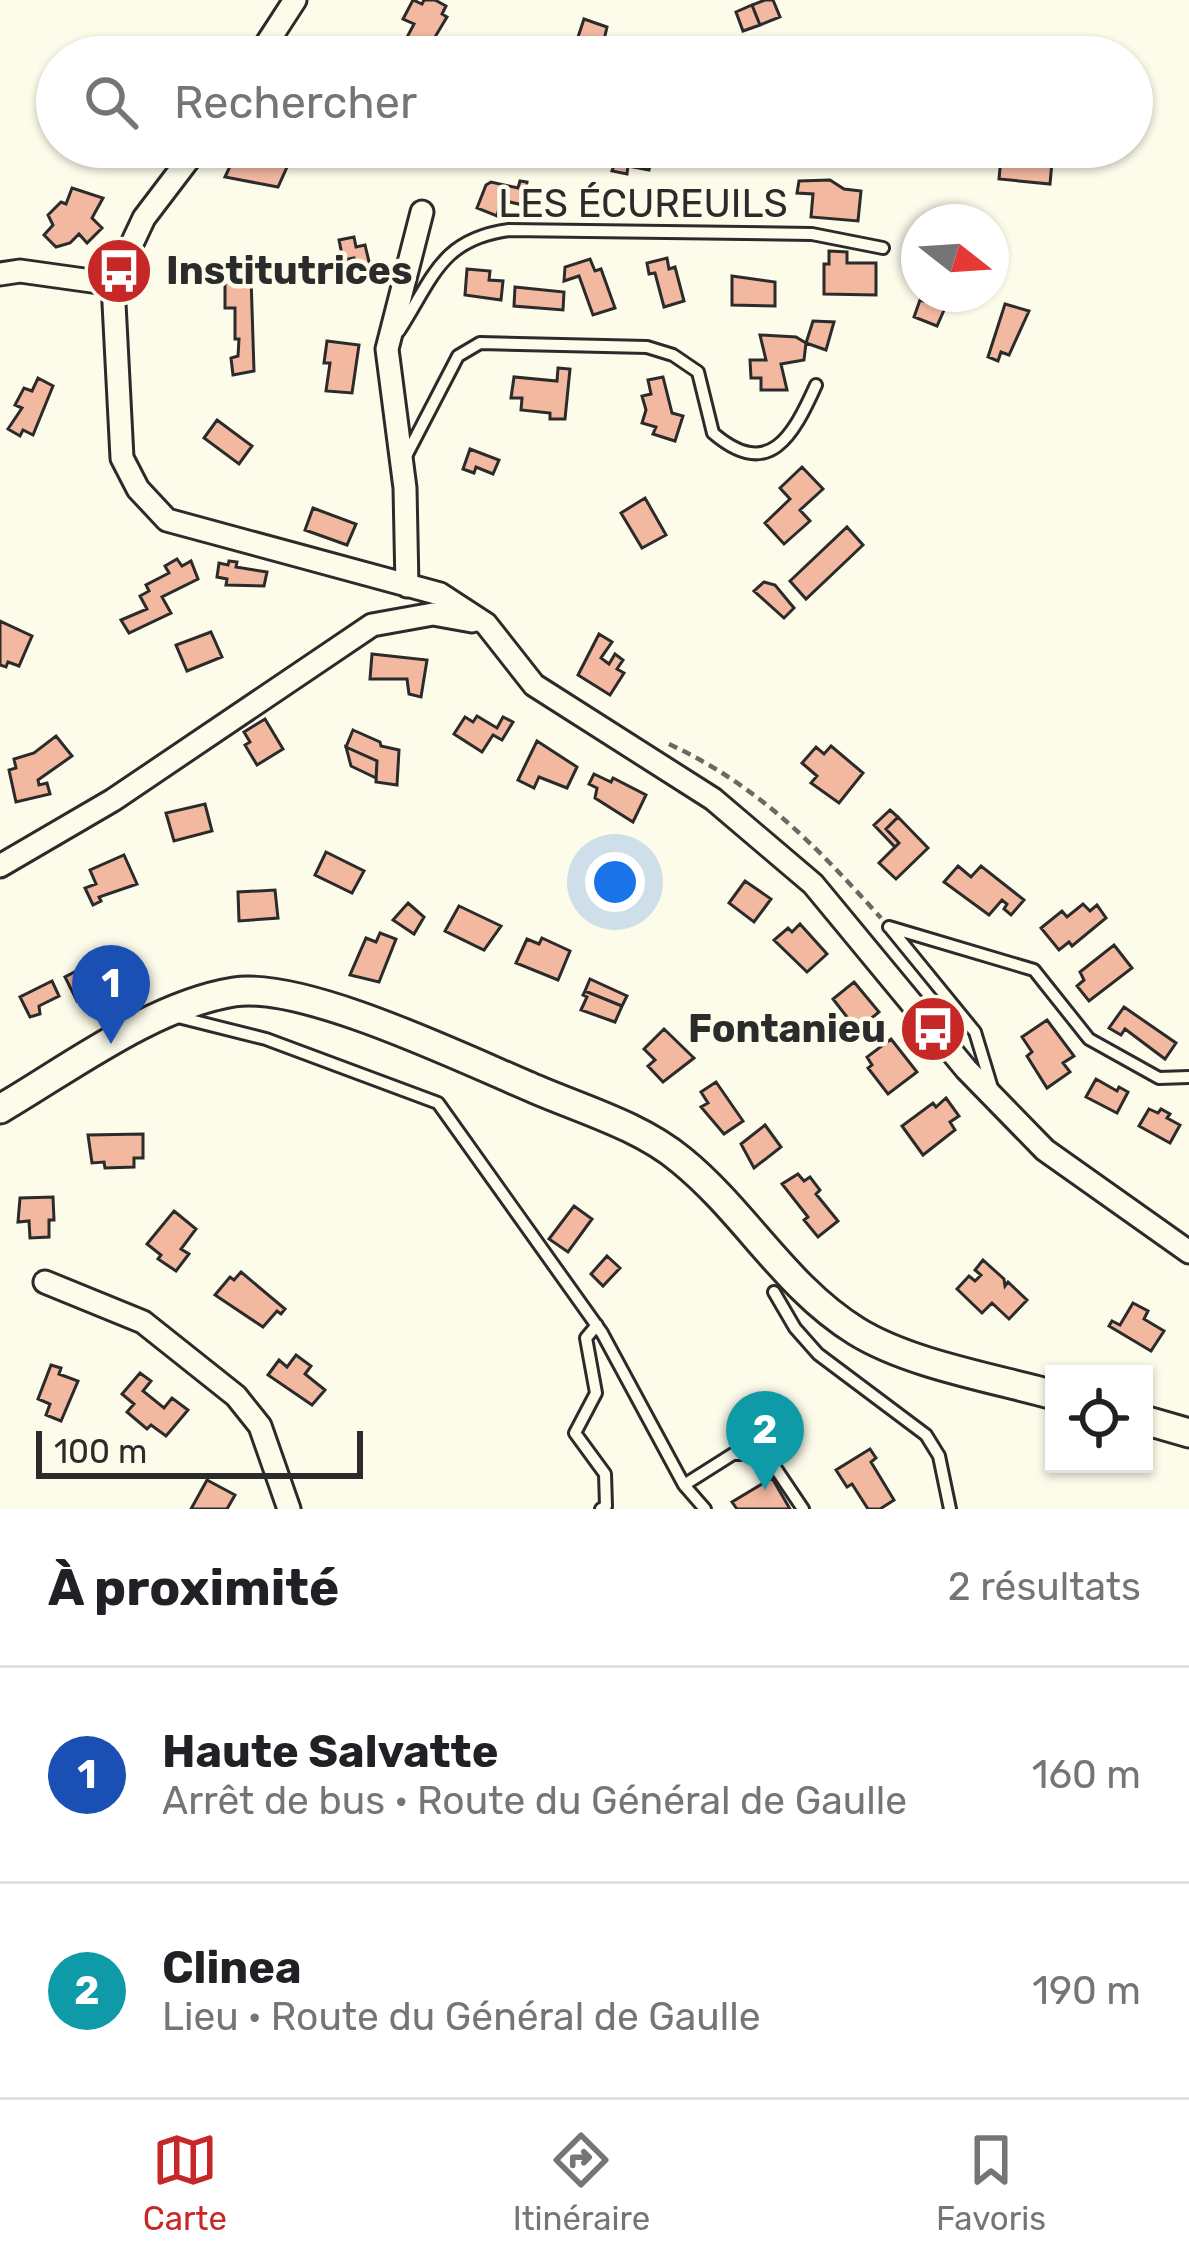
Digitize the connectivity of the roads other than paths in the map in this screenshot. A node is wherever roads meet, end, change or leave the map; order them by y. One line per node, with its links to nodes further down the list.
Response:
1 (296, 0): 2 (street)
2 (272, 36)
3 (182, 168): 7 (street)
4 (422, 212): 8 (street)
5 (883, 248): 8 (lane, LES ÉCUREUILS)
6 (0, 274): 7 (street)
7 (113, 284): 11 (street)
8 (387, 349): 10 (street)
9 (816, 385): 10 (lane)
10 (402, 464): 11 (street)
11 (407, 586): 12 (street)
12 (486, 624): 13 (street); 16 (street)
13 (0, 866)
14 (164, 1014): 17 (street); 21 (lane); 22 (street)
15 (1189, 1077): 16 (lane)
16 (996, 1100): 18 (street)
17 (0, 1109)
18 (1189, 1252)
19 (45, 1282): 26 (street)
20 (774, 1292): 30 (lane)
21 (597, 1325): 25 (lane); 27 (lane)
22 (1045, 1392)
23 (1153, 1423): 24 (street)
24 (1189, 1433)
25 (685, 1485): 28 (lane); 29 (lane)
26 (289, 1509)
27 (601, 1509)
28 (705, 1509)
29 (803, 1509)
30 (950, 1509)

